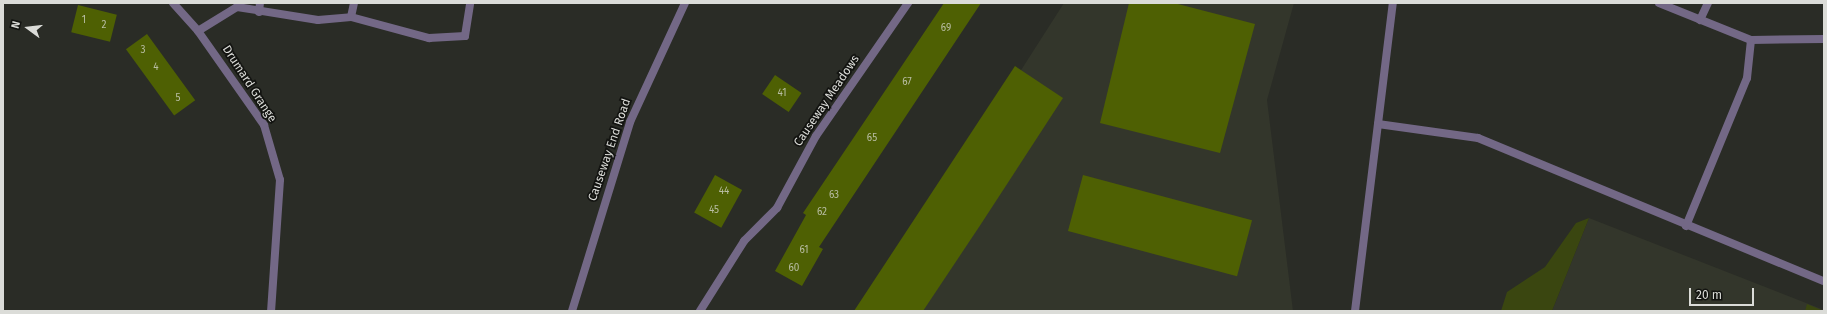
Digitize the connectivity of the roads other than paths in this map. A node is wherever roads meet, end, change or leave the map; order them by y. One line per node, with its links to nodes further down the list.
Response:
1 (172, 3): 13 (street, Drumard Grange)
2 (260, 3): 10 (street)
3 (354, 3): 11 (street)
4 (470, 3): 11 (street)
5 (685, 3): 20 (street, Causeway End Road)
6 (908, 3): 21 (street, Causeway Meadows)
7 (1392, 3): 16 (street)
8 (1659, 3): 12 (street)
9 (1708, 3): 12 (street)
10 (259, 12): 11 (street); 13 (street)
11 (350, 17)
12 (1700, 20): 15 (street)
13 (198, 31): 19 (street, Drumard Grange)
14 (1824, 39): 15 (street)
15 (1752, 40): 17 (street)
16 (1378, 124): 17 (street); 22 (street)
17 (1686, 226): 18 (street)
18 (1824, 281)
19 (271, 311)
20 (572, 311)
21 (700, 311)
22 (1355, 311)

